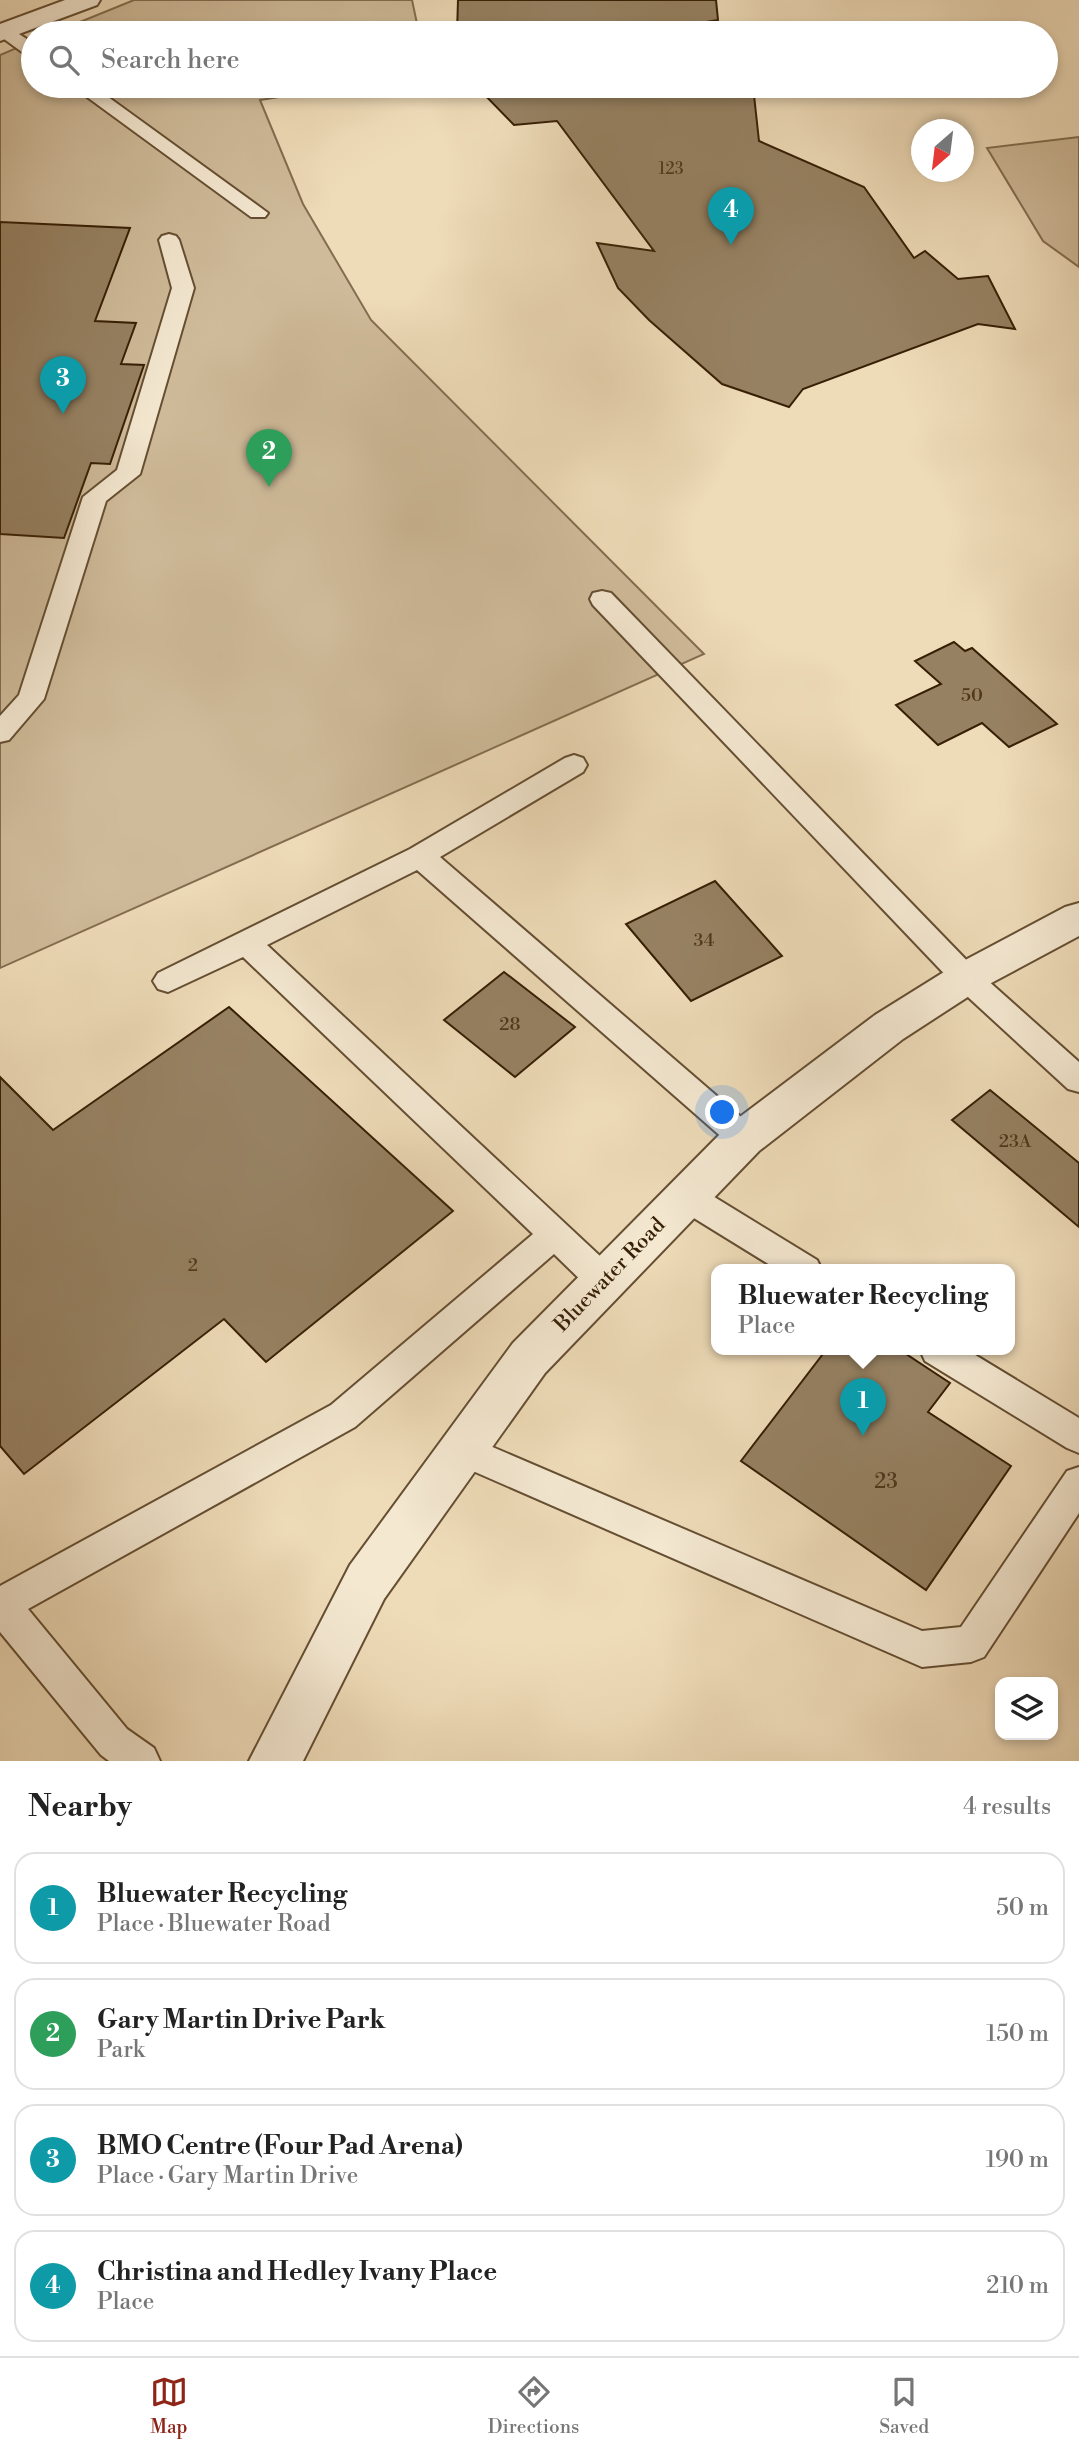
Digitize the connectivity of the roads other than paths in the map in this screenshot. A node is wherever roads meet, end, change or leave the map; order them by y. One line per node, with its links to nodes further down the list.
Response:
1 (88, 0): 2 (street)
2 (28, 21)
3 (21, 23): 4 (street)
4 (2, 30): 5 (lane)
5 (21, 43)
6 (98, 98): 7 (lane)
7 (258, 213)
8 (169, 240): 10 (lane)
9 (602, 599): 15 (lane)
10 (0, 733)
11 (574, 765): 12 (lane)
12 (420, 856): 14 (lane); 18 (lane)
13 (1079, 918): 15 (street, Bluewater Road)
14 (246, 942): 16 (lane); 20 (lane)
15 (967, 978): 17 (lane); 18 (street, Bluewater Road)
16 (168, 981)
17 (1079, 1080)
18 (744, 1139): 19 (street, Bluewater Road)
19 (687, 1197): 21 (lane); 22 (street, Bluewater Road)
20 (554, 1235): 22 (lane); 27 (lane)
21 (796, 1264)
22 (604, 1281): 25 (street, Bluewater Road)
23 (945, 1355): 24 (lane)
24 (1079, 1437)
25 (462, 1450): 26 (lane); 29 (street, Bluewater Road)
26 (1079, 1483)
27 (0, 1605): 28 (lane)
28 (141, 1761)
29 (275, 1761)

